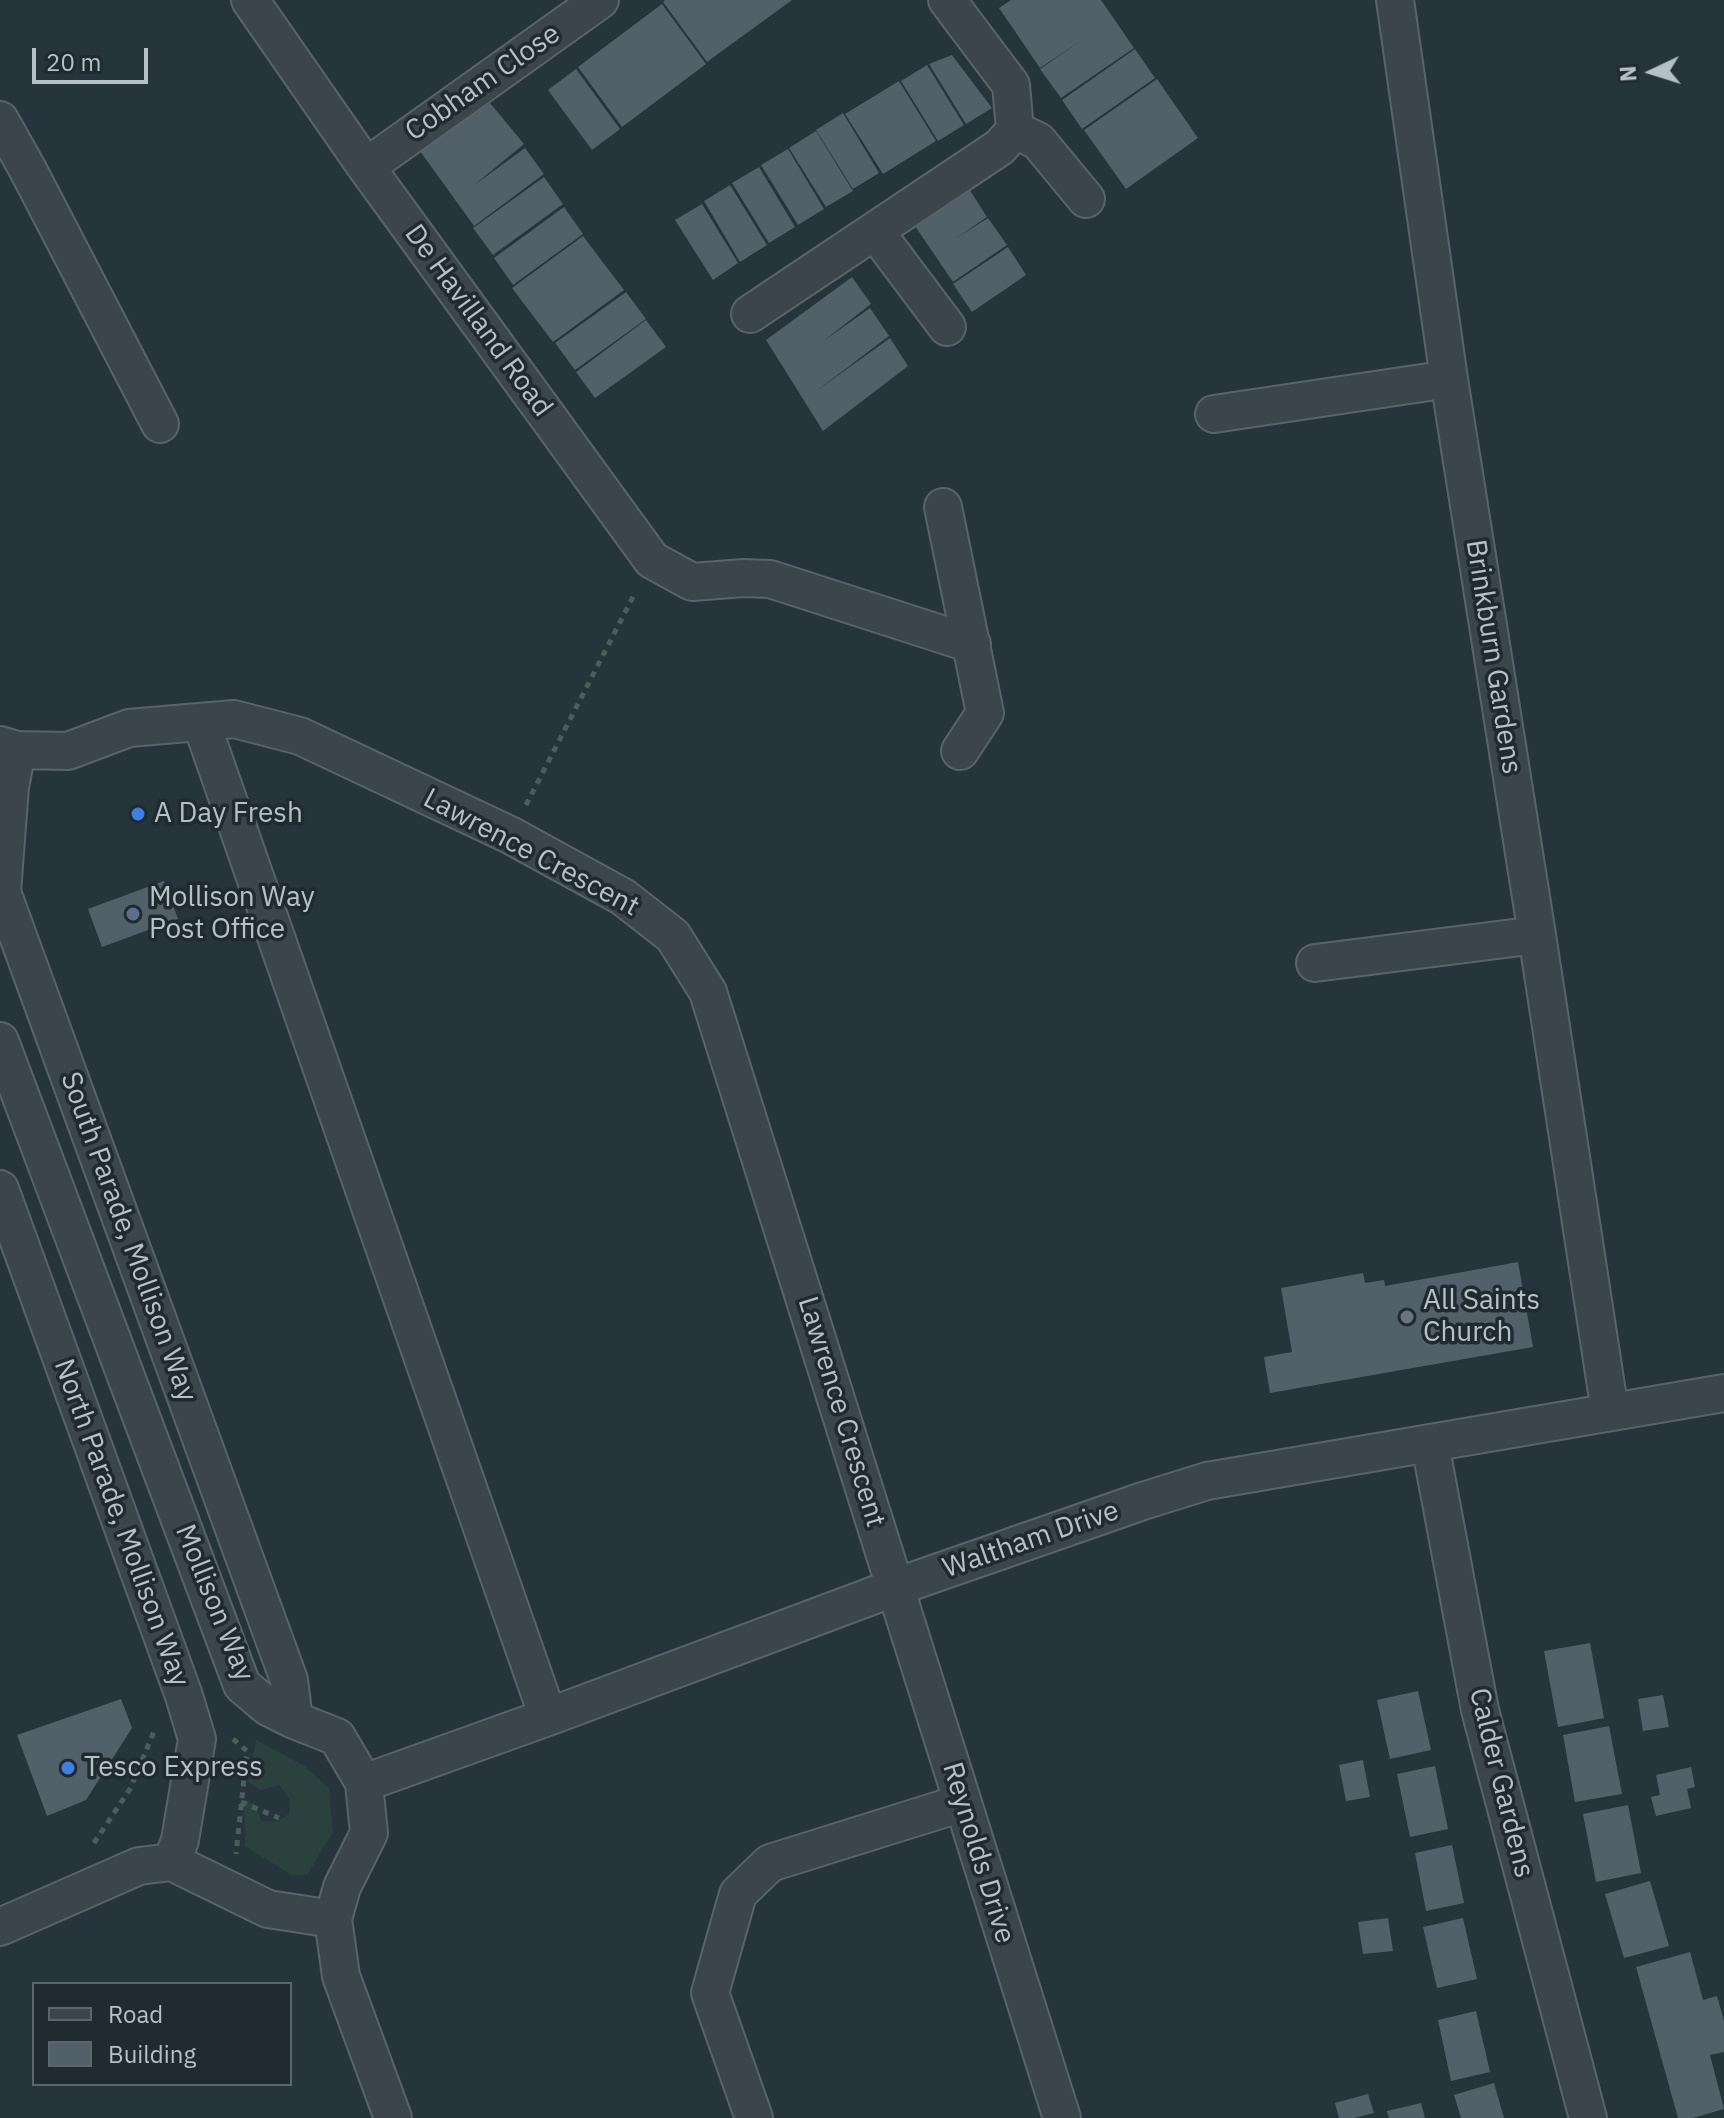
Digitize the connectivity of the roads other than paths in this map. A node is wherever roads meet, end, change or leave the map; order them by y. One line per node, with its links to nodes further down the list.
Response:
1 (250, 0): 7 (street, De Havilland Road)
2 (600, 0): 7 (street, Cobham Close)
3 (947, 0): 6 (street)
4 (1395, 0): 12 (street, Brinkburn Gardens)
5 (0, 120): 14 (street)
6 (1015, 130): 8 (street); 9 (street)
7 (366, 167): 16 (street, De Havilland Road)
8 (1086, 199)
9 (875, 231): 10 (street); 11 (street)
10 (750, 314)
11 (947, 327)
12 (1449, 379): 13 (street); 20 (street, Brinkburn Gardens)
13 (1214, 414)
14 (160, 424)
15 (943, 507): 16 (street)
16 (972, 644): 19 (street)
17 (201, 722): 18 (street, Lawrence Crescent); 27 (street, Lawrence Crescent); 28 (street)
18 (9, 747): 29 (street, South Parade, Mollison Way)
19 (960, 751)
20 (1537, 935): 21 (street); 25 (street, Brinkburn Gardens)
21 (1315, 963)
22 (0, 1041): 29 (street, Mollison Way)
23 (0, 1189): 32 (street, North Parade, Mollison Way)
24 (1724, 1393): 25 (street, Waltham Drive)
25 (1610, 1412): 26 (street, Waltham Drive)
26 (1430, 1444): 27 (street, Waltham Drive); 38 (street, Calder Gardens)
27 (896, 1587): 28 (street, Waltham Drive); 31 (street, Reynolds Drive)
28 (548, 1717): 30 (street, Waltham Drive)
29 (294, 1720): 30 (street, Mollison Way)
30 (364, 1783): 33 (street, Mollison Way)
31 (962, 1803): 36 (street); 37 (street, Reynolds Drive)
32 (172, 1862): 33 (street); 34 (street)
33 (333, 1919): 35 (street, Mollison Way)
34 (0, 1927)
35 (393, 2118)
36 (754, 2118)
37 (1062, 2118)
38 (1588, 2118)

